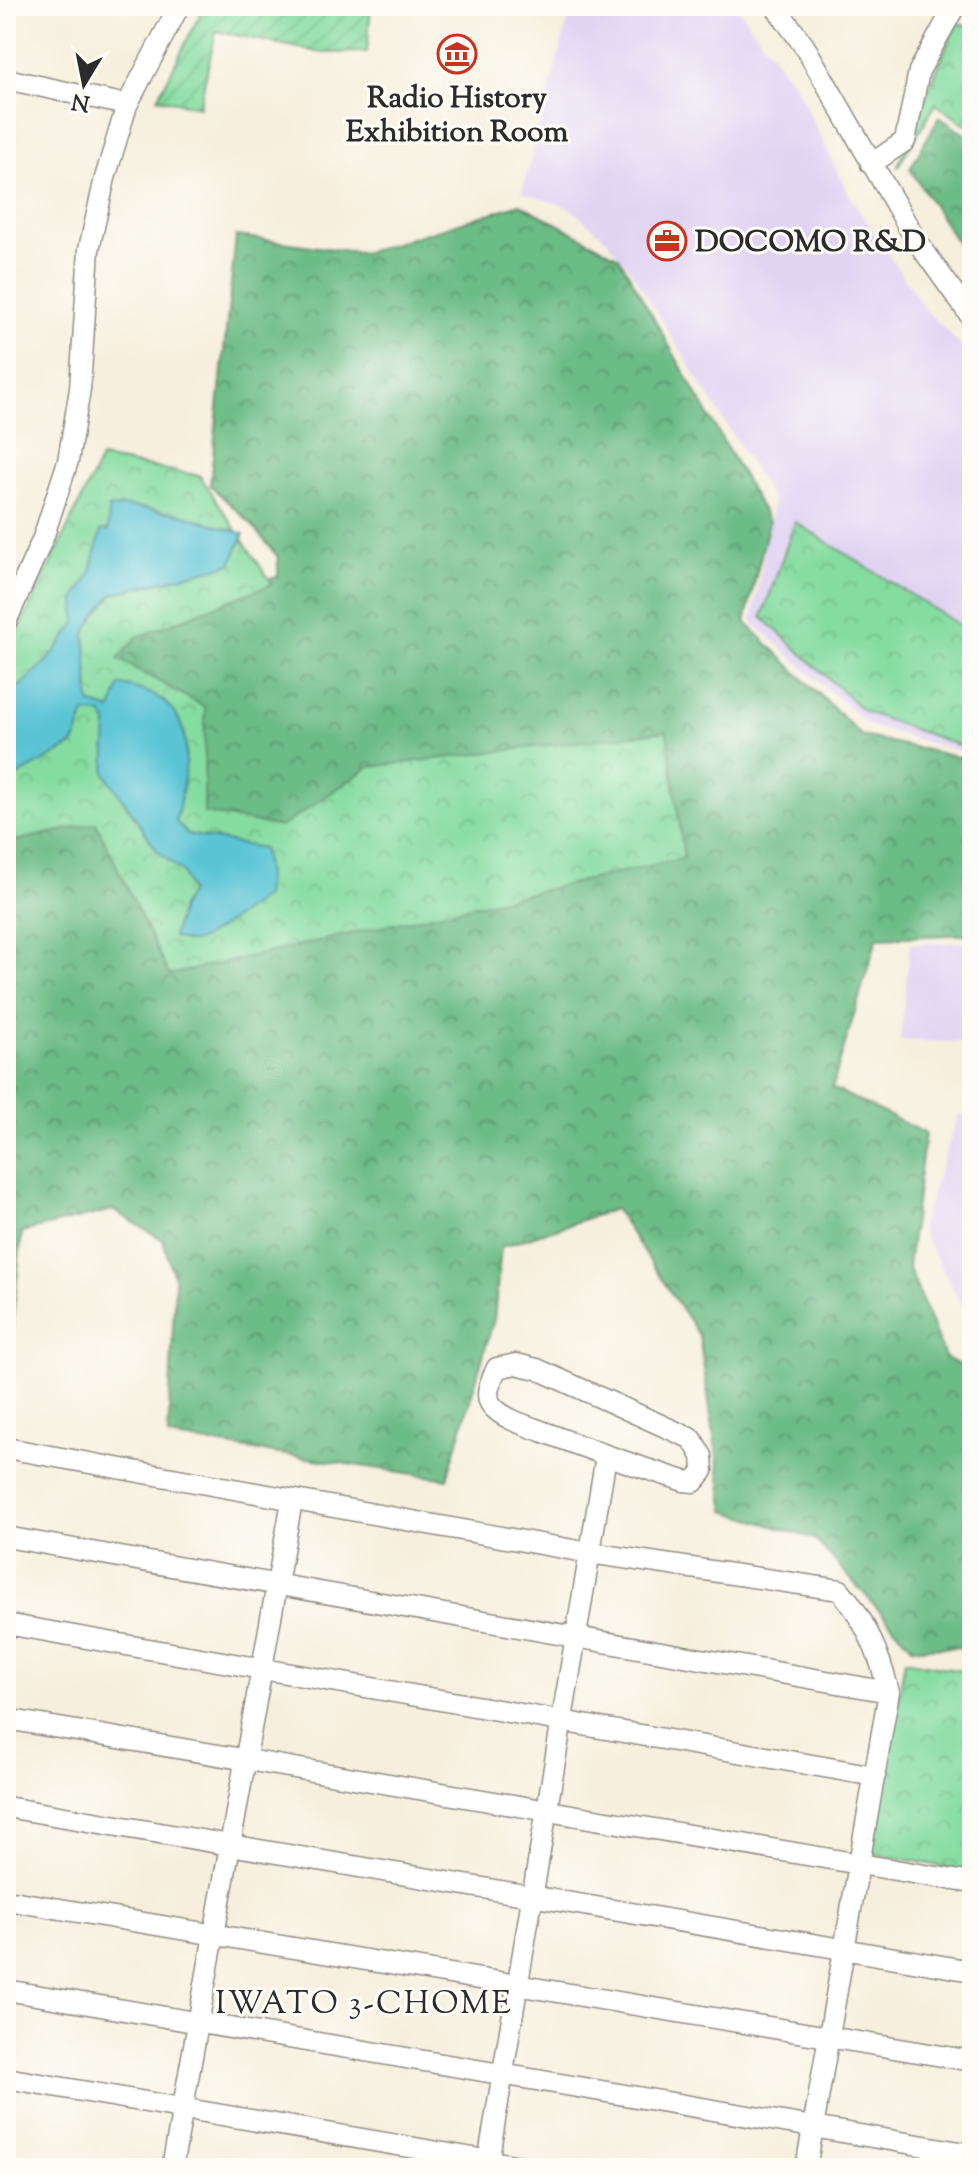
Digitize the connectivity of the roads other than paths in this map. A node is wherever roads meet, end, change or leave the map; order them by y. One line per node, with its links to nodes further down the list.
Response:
1 (179, 6): 5 (street)
2 (775, 6): 6 (street)
3 (955, 6): 6 (street)
4 (6, 79): 5 (street)
5 (127, 105): 8 (street)
6 (871, 164): 7 (street)
7 (972, 318)
8 (15, 583): 9 (street)
9 (6, 622)
10 (6, 1448): 12 (street)
11 (606, 1456): 11 (street); 14 (street)
12 (292, 1501): 14 (street); 15 (street)
13 (6, 1537): 15 (street)
14 (590, 1553): 17 (street); 19 (street)
15 (277, 1585): 17 (street); 18 (street)
16 (6, 1624): 18 (street)
17 (576, 1637): 19 (street); 21 (street)
18 (262, 1668): 21 (street); 22 (street)
19 (889, 1692): 23 (street)
20 (6, 1719): 22 (street)
21 (562, 1721): 23 (street); 25 (street)
22 (246, 1759): 25 (street); 26 (street)
23 (875, 1776): 27 (street)
24 (6, 1807): 26 (street)
25 (547, 1811): 27 (street); 29 (street)
26 (231, 1843): 29 (street); 31 (street)
27 (859, 1864): 28 (street); 32 (street)
28 (972, 1883)
29 (533, 1895): 32 (street); 34 (street)
30 (6, 1900): 31 (street)
31 (214, 1935): 34 (street); 36 (street)
32 (844, 1949): 33 (street); 37 (street)
33 (972, 1971)
34 (518, 1985): 37 (street); 39 (street)
35 (6, 1990): 36 (street)
36 (199, 2020): 39 (street); 41 (street)
37 (829, 2037): 38 (street); 42 (street)
38 (972, 2061)
39 (503, 2073): 42 (street); 44 (street)
40 (6, 2078): 41 (street)
41 (183, 2108): 44 (street); 45 (street)
42 (813, 2127): 43 (street); 47 (street)
43 (972, 2154)
44 (488, 2164): 46 (street)
45 (172, 2168)
46 (531, 2168)
47 (806, 2168)

